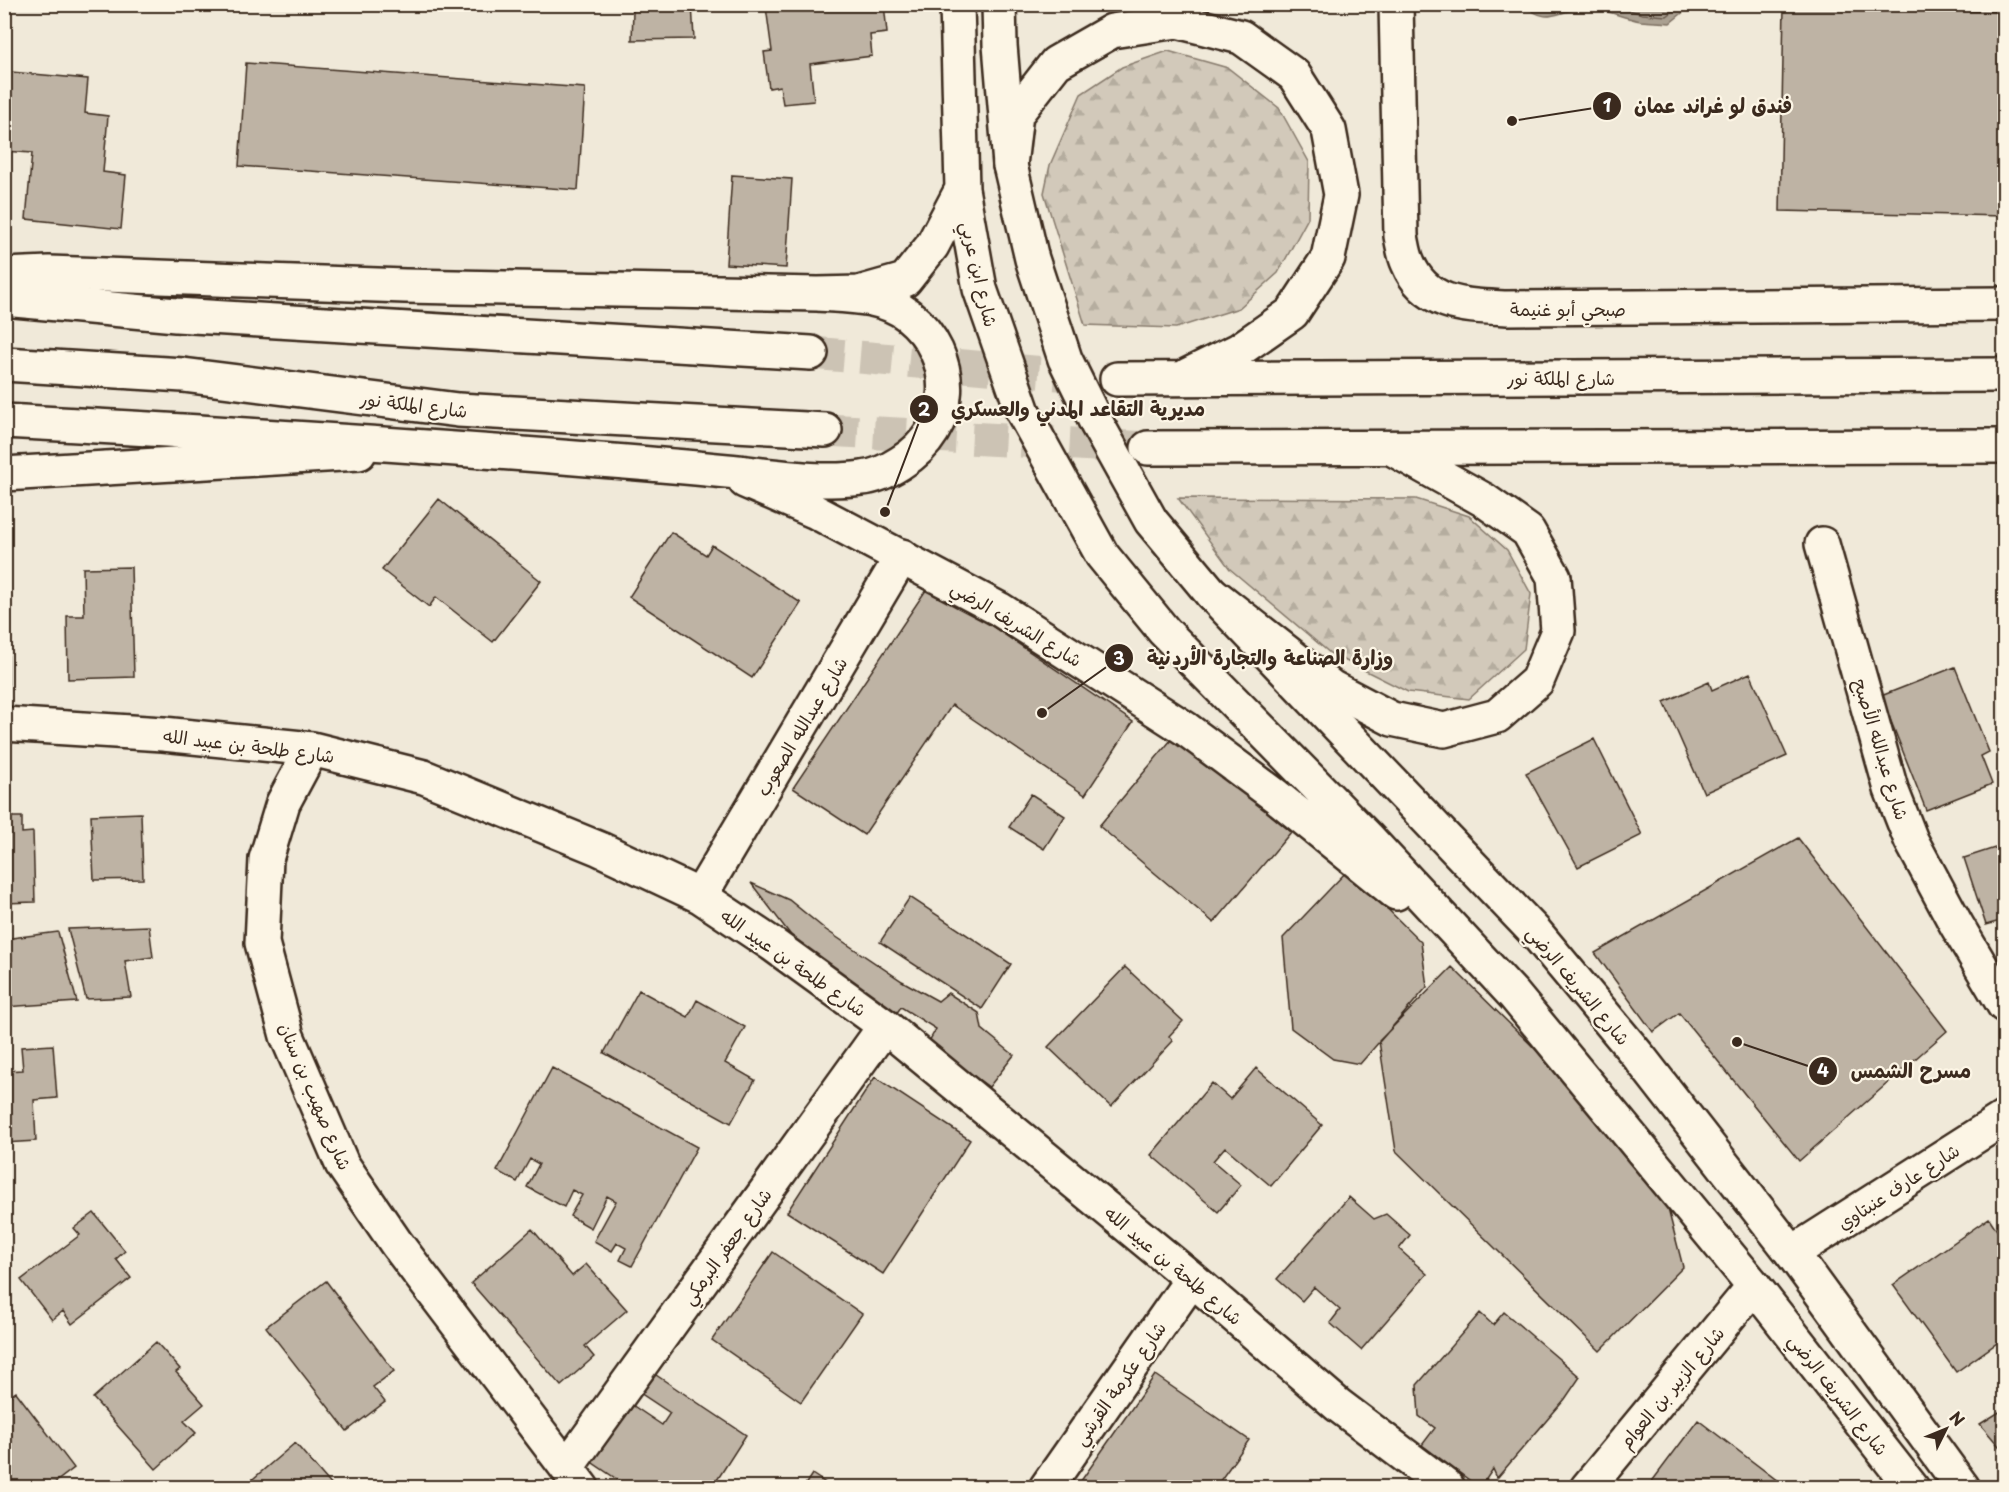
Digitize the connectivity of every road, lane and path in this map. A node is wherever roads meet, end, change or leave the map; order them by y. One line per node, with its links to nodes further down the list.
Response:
1 (957, 4): 5 (main road, شارع ابن عربي)
2 (999, 4): 4 (main road)
3 (1396, 4): 9 (main road, صبحي أبو غنيمة)
4 (1010, 165): 13 (main road); 26 (main road, شارع الشريف الرضي)
5 (962, 189): 7 (main road); 24 (main road, شارع ابن عربي)
6 (4, 275): 7 (main road)
7 (818, 294): 21 (main road)
8 (4, 299): 10 (main road)
9 (2004, 304)
10 (811, 353)
11 (4, 364): 16 (main road, شارع الملكة نور)
12 (2004, 375): 13 (main road, شارع الملكة نور)
13 (1182, 378): 14 (main road, شارع الملكة نور)
14 (1117, 379)
15 (4, 421): 18 (main road)
16 (825, 430)
17 (2004, 447): 20 (main road)
18 (450, 448): 21 (main road); 22 (main road)
19 (1148, 448): 20 (main road)
20 (1392, 448): 26 (main road)
21 (722, 470): 25 (main road, شارع الشريف الرضي)
22 (4, 474)
23 (1822, 544): 31 (main road, شارع عبدالله الأصبح)
24 (1102, 555): 30 (main road, شارع الشريف الرضي)
25 (902, 556): 29 (main road, شارع عبدالله الصعوب); 30 (main road, شارع الشريف الرضي)
26 (1211, 593): 34 (main road, شارع الشريف الرضي)
27 (4, 724): 28 (main road, شارع طلحة بن عبيد الله)
28 (312, 749): 29 (main road, شارع طلحة بن عبيد الله); 37 (main road, شارع صهيب بن سنان)
29 (700, 896): 32 (main road, شارع طلحة بن عبيد الله)
30 (1514, 995): 36 (main road, شارع الشريف الرضي)
31 (2004, 1005)
32 (885, 1026): 35 (main road, شارع طلحة بن عبيد الله); 37 (main road, شارع جعفر البرمكي)
33 (2004, 1118): 34 (main road, شارع عارف عنبتاوي)
34 (1792, 1253): 42 (main road, شارع الشريف الرضي)
35 (1192, 1279): 38 (main road, شارع عكرمة القرشي); 39 (main road, شارع طلحة بن عبيد الله)
36 (1754, 1286): 40 (main road, شارع الزبير بن العوام); 41 (main road, شارع الشريف الرضي)
37 (575, 1477)
38 (1046, 1488)
39 (1448, 1488)
40 (1587, 1488)
41 (1912, 1488)
42 (1963, 1488)

